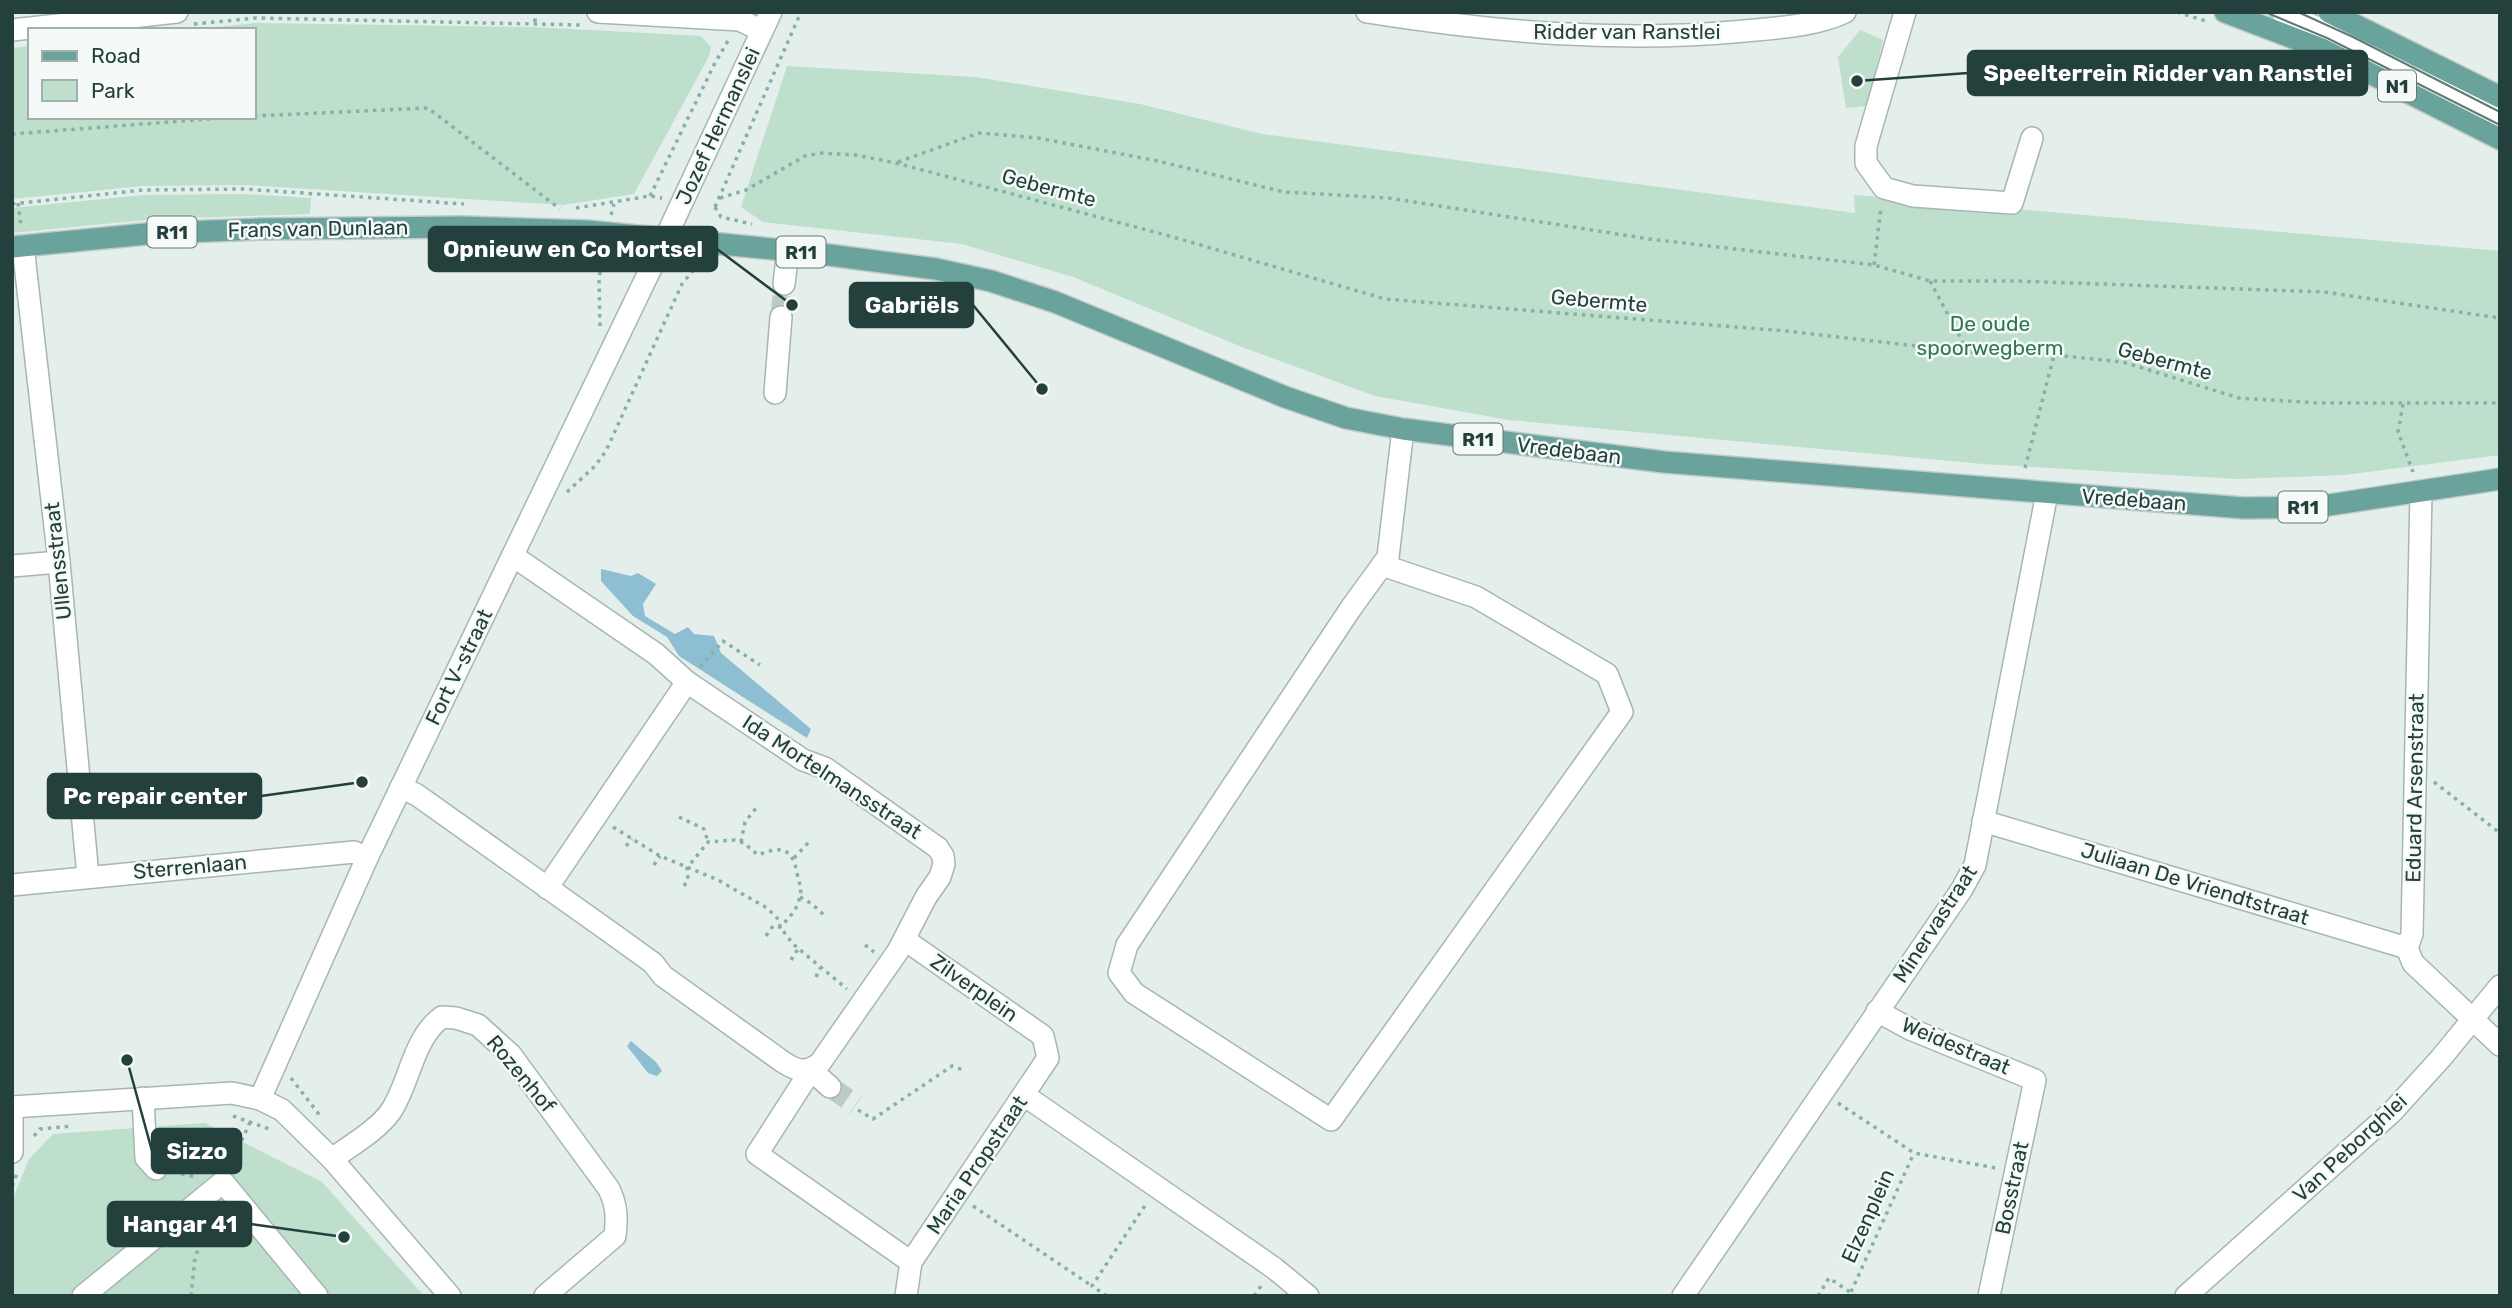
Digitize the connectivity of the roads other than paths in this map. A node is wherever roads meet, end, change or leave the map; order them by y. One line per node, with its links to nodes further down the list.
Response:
1 (1367, 12): 2 (street, Ridder van Ranstlei)
2 (1845, 12)
3 (1905, 12): 14 (street)
4 (2225, 12): 9 (main road, N1)
5 (2329, 12): 12 (main road, N1)
6 (185, 18): 7 (street)
7 (44, 19): 11 (street)
8 (593, 19): 10 (street)
9 (2295, 20): 13 (street); 15 (main road, N1)
10 (766, 21): 16 (street, Jozef Hermanslei)
11 (12, 30)
12 (2500, 97)
13 (2500, 118)
14 (2032, 138)
15 (2500, 139)
16 (665, 239): 17 (main road, Frans van Dunlaan / R11); 18 (main road, Vredebaan / R11); 26 (street, Fort V-straat)
17 (18, 246): 27 (street, Ullensstraat)
18 (788, 250): 19 (street); 22 (main road, Vredebaan / R11)
19 (784, 284)
20 (781, 317): 21 (street)
21 (775, 393)
22 (1403, 429): 25 (main road, Vredebaan / R11); 28 (street)
23 (2500, 479): 24 (main road, Vredebaan / R11)
24 (2417, 482): 25 (main road, Vredebaan / R11); 38 (street, Eduard Arsenstraat)
25 (2047, 493): 32 (street, Minervastraat)
26 (513, 555): 30 (street, Ida Mortelmansstraat); 31 (street, Fort V-straat)
27 (59, 562): 29 (street); 34 (street, Ullensstraat)
28 (1382, 565): 28 (street)
29 (12, 566)
30 (687, 682): 36 (street); 37 (street, Ida Mortelmansstraat)
31 (401, 787): 33 (street, Fort V-straat); 36 (street)
32 (1983, 821): 38 (street, Juliaan De Vriendtstraat); 40 (street, Minervastraat)
33 (367, 858): 34 (street, Sterrenlaan); 49 (street, Fort V-straat)
34 (88, 877): 35 (street, Sterrenlaan)
35 (12, 884)
36 (547, 888): 44 (street)
37 (905, 940): 42 (street, Zilverplein); 44 (street, Ida Mortelmansstraat)
38 (2407, 948): 41 (street)
39 (2500, 986): 41 (street, Van Peborghlei)
40 (1877, 1012): 45 (street, Weidestraat); 61 (street, Minervastraat)
41 (2473, 1021): 43 (street); 63 (street, Van Peborghlei)
42 (1043, 1036): 47 (street, Maria Propstraat)
43 (2500, 1045)
44 (811, 1070): 46 (street); 54 (street, Ida Mortelmansstraat)
45 (2035, 1080): 62 (street, Bosstraat)
46 (830, 1087)
47 (1024, 1096): 54 (street, Maria Propstraat); 60 (street)
48 (144, 1098): 49 (street); 50 (street); 53 (street)
49 (260, 1099): 52 (street)
50 (12, 1109): 51 (street)
51 (12, 1152)
52 (332, 1159): 57 (street); 58 (street, Rozenhof)
53 (156, 1169)
54 (911, 1262): 59 (street, Maria Propstraat)
55 (83, 1296): 56 (street)
56 (317, 1296)
57 (450, 1296)
58 (545, 1296)
59 (906, 1296)
60 (1308, 1296)
61 (1683, 1296)
62 (1989, 1296)
63 (2186, 1296)

